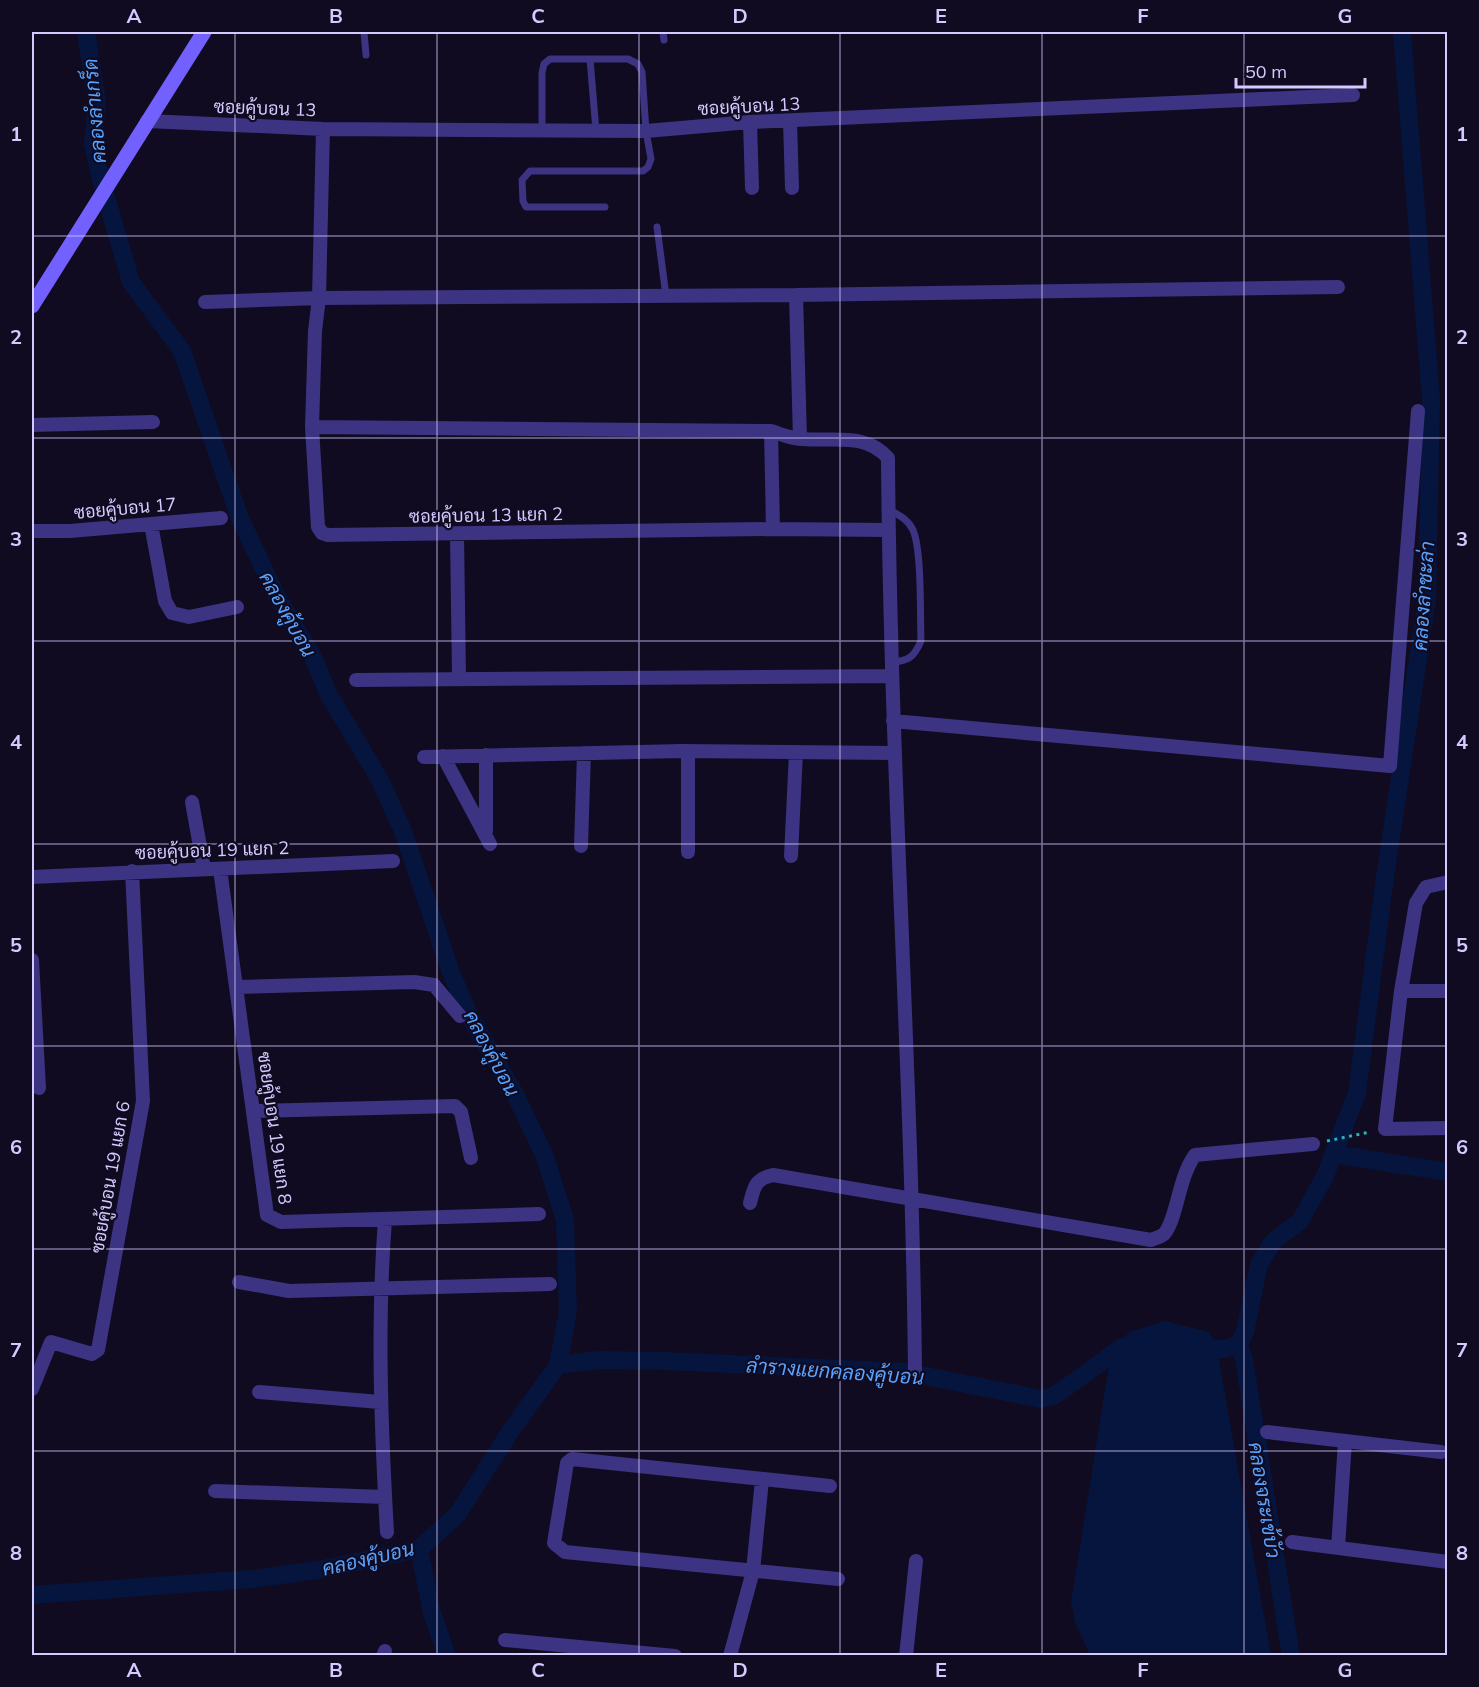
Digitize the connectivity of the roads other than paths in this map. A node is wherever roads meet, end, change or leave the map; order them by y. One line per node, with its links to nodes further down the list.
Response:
1 (204, 32): 8 (main road)
2 (364, 32): 5 (lane)
3 (663, 32): 4 (lane)
4 (664, 40)
5 (366, 55)
6 (590, 59): 12 (lane); 13 (lane); 14 (lane)
7 (1353, 94): 9 (street, ซอยคู้บอน 13)
8 (147, 121): 11 (street, ซอยคู้บอน 13); 24 (main road)
9 (790, 121): 10 (street, ซอยคู้บอน 13); 16 (street)
10 (750, 122): 14 (street, ซอยคู้บอน 13); 15 (street)
11 (323, 129): 12 (street, ซอยคู้บอน 13); 22 (street, ซอยคู้บอน 13 แยก 2)
12 (542, 130): 13 (street, ซอยคู้บอน 13)
13 (596, 131): 14 (street, ซอยคู้บอน 13)
14 (646, 131): 17 (lane)
15 (752, 188)
16 (792, 188)
17 (605, 207)
18 (657, 227): 21 (lane)
19 (1338, 287): 20 (street)
20 (796, 295): 21 (street); 30 (street)
21 (666, 296): 22 (street)
22 (319, 298): 23 (street); 28 (street, ซอยคู้บอน 13 แยก 2)
23 (205, 302)
24 (32, 306)
25 (1418, 411): 42 (street)
26 (153, 422): 27 (street)
27 (32, 425)
28 (312, 427): 29 (street); 37 (street, ซอยคู้บอน 13 แยก 2)
29 (771, 431): 30 (street); 34 (street)
30 (800, 439): 31 (street)
31 (888, 510): 35 (street); 39 (lane)
32 (221, 518): 33 (street, ซอยคู้บอน 17)
33 (151, 524): 36 (street, ซอยคู้บอน 17); 38 (street)
34 (773, 529): 35 (street, ซอยคู้บอน 13 แยก 2); 37 (street, ซอยคู้บอน 13 แยก 2)
35 (888, 530): 39 (street)
36 (32, 531)
37 (457, 534): 40 (street)
38 (237, 608)
39 (892, 669): 40 (street); 42 (street)
40 (459, 678): 41 (street)
41 (356, 680)
42 (893, 721): 46 (street)
43 (688, 751): 44 (street); 45 (street); 52 (street)
44 (796, 752): 46 (street); 53 (street)
45 (584, 753): 48 (street); 51 (street)
46 (894, 753): 71 (street)
47 (442, 756): 48 (street); 48 (street); 49 (street)
48 (486, 756)
49 (424, 757)
50 (192, 802): 55 (street)
51 (581, 846)
52 (688, 852)
53 (791, 856)
54 (393, 861): 56 (street, ซอยคู้บอน 19 แยก 2)
55 (204, 869): 56 (street, ซอยคู้บอน 19 แยก 2); 57 (street, ซอยคู้บอน 19 แยก 2)
56 (220, 869): 61 (street, ซอยคู้บอน 19 แยก 8)
57 (132, 871): 58 (street, ซอยคู้บอน 19 แยก 2); 79 (street, ซอยคู้บอน 19 แยก 6)
58 (32, 877)
59 (1448, 882): 62 (street)
60 (32, 960): 64 (street)
61 (237, 987): 65 (street); 67 (street, ซอยคู้บอน 19 แยก 8)
62 (1401, 991): 63 (street); 68 (street)
63 (1448, 991)
64 (32, 992): 66 (street)
65 (460, 1016)
66 (39, 1088)
67 (255, 1111): 70 (street); 74 (street, ซอยคู้บอน 19 แยก 8)
68 (1448, 1128)
69 (1313, 1144): 71 (street)
70 (471, 1158)
71 (913, 1197): 72 (street); 78 (street)
72 (750, 1203)
73 (539, 1214): 74 (street)
74 (385, 1220): 77 (street)
75 (239, 1282): 77 (street)
76 (550, 1284): 77 (street)
77 (380, 1287): 81 (street)
78 (915, 1372)
79 (32, 1389)
80 (259, 1392): 81 (street)
81 (380, 1402): 88 (street)
82 (1267, 1432): 83 (street)
83 (1345, 1441): 84 (street); 91 (street)
84 (1441, 1452)
85 (762, 1480): 86 (street); 94 (street); 94 (street)
86 (830, 1486)
87 (215, 1491): 88 (street)
88 (385, 1497): 89 (street)
89 (387, 1532)
90 (1292, 1542): 91 (street)
91 (1338, 1548): 93 (street)
92 (916, 1561): 99 (street)
93 (1448, 1562)
94 (753, 1571): 95 (street); 98 (street)
95 (838, 1579)
96 (505, 1640): 97 (street)
97 (675, 1656)
98 (730, 1656)
99 (906, 1656)

